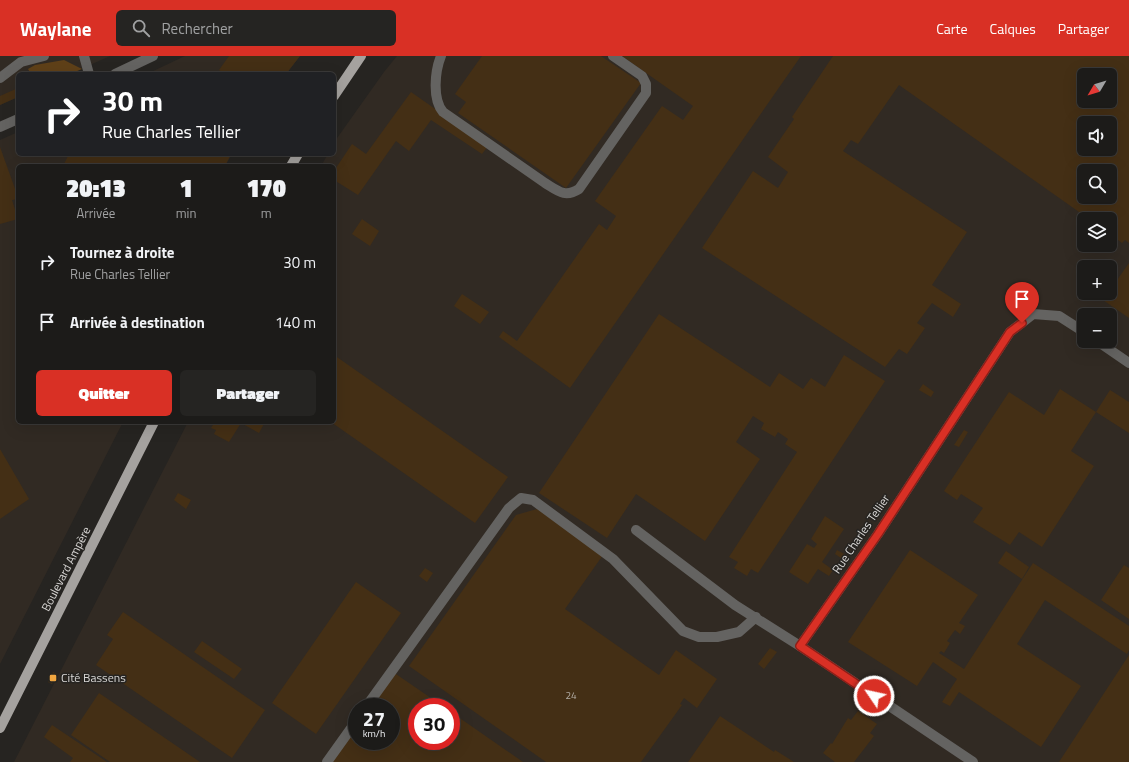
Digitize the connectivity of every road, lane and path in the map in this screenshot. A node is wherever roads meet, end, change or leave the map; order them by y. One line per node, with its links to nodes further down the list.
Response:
1 (44, 56): 9 (street)
2 (84, 56): 7 (street)
3 (153, 56): 8 (street)
4 (361, 56): 10 (main road)
5 (441, 56): 6 (street)
6 (613, 56)
7 (88, 72)
8 (119, 72)
9 (0, 78)
10 (336, 93)
11 (16, 119): 12 (street)
12 (0, 127)
13 (1077, 328): 19 (street, Rue Charles Tellier)
14 (1108, 348): 15 (street)
15 (1129, 362)
16 (153, 424): 21 (main road, Boulevard Ampère)
17 (636, 530): 18 (street)
18 (756, 618): 19 (street); 20 (street)
19 (800, 646): 24 (street)
20 (372, 698)
21 (0, 728)
22 (348, 733): 23 (street)
23 (327, 762)
24 (973, 762)

